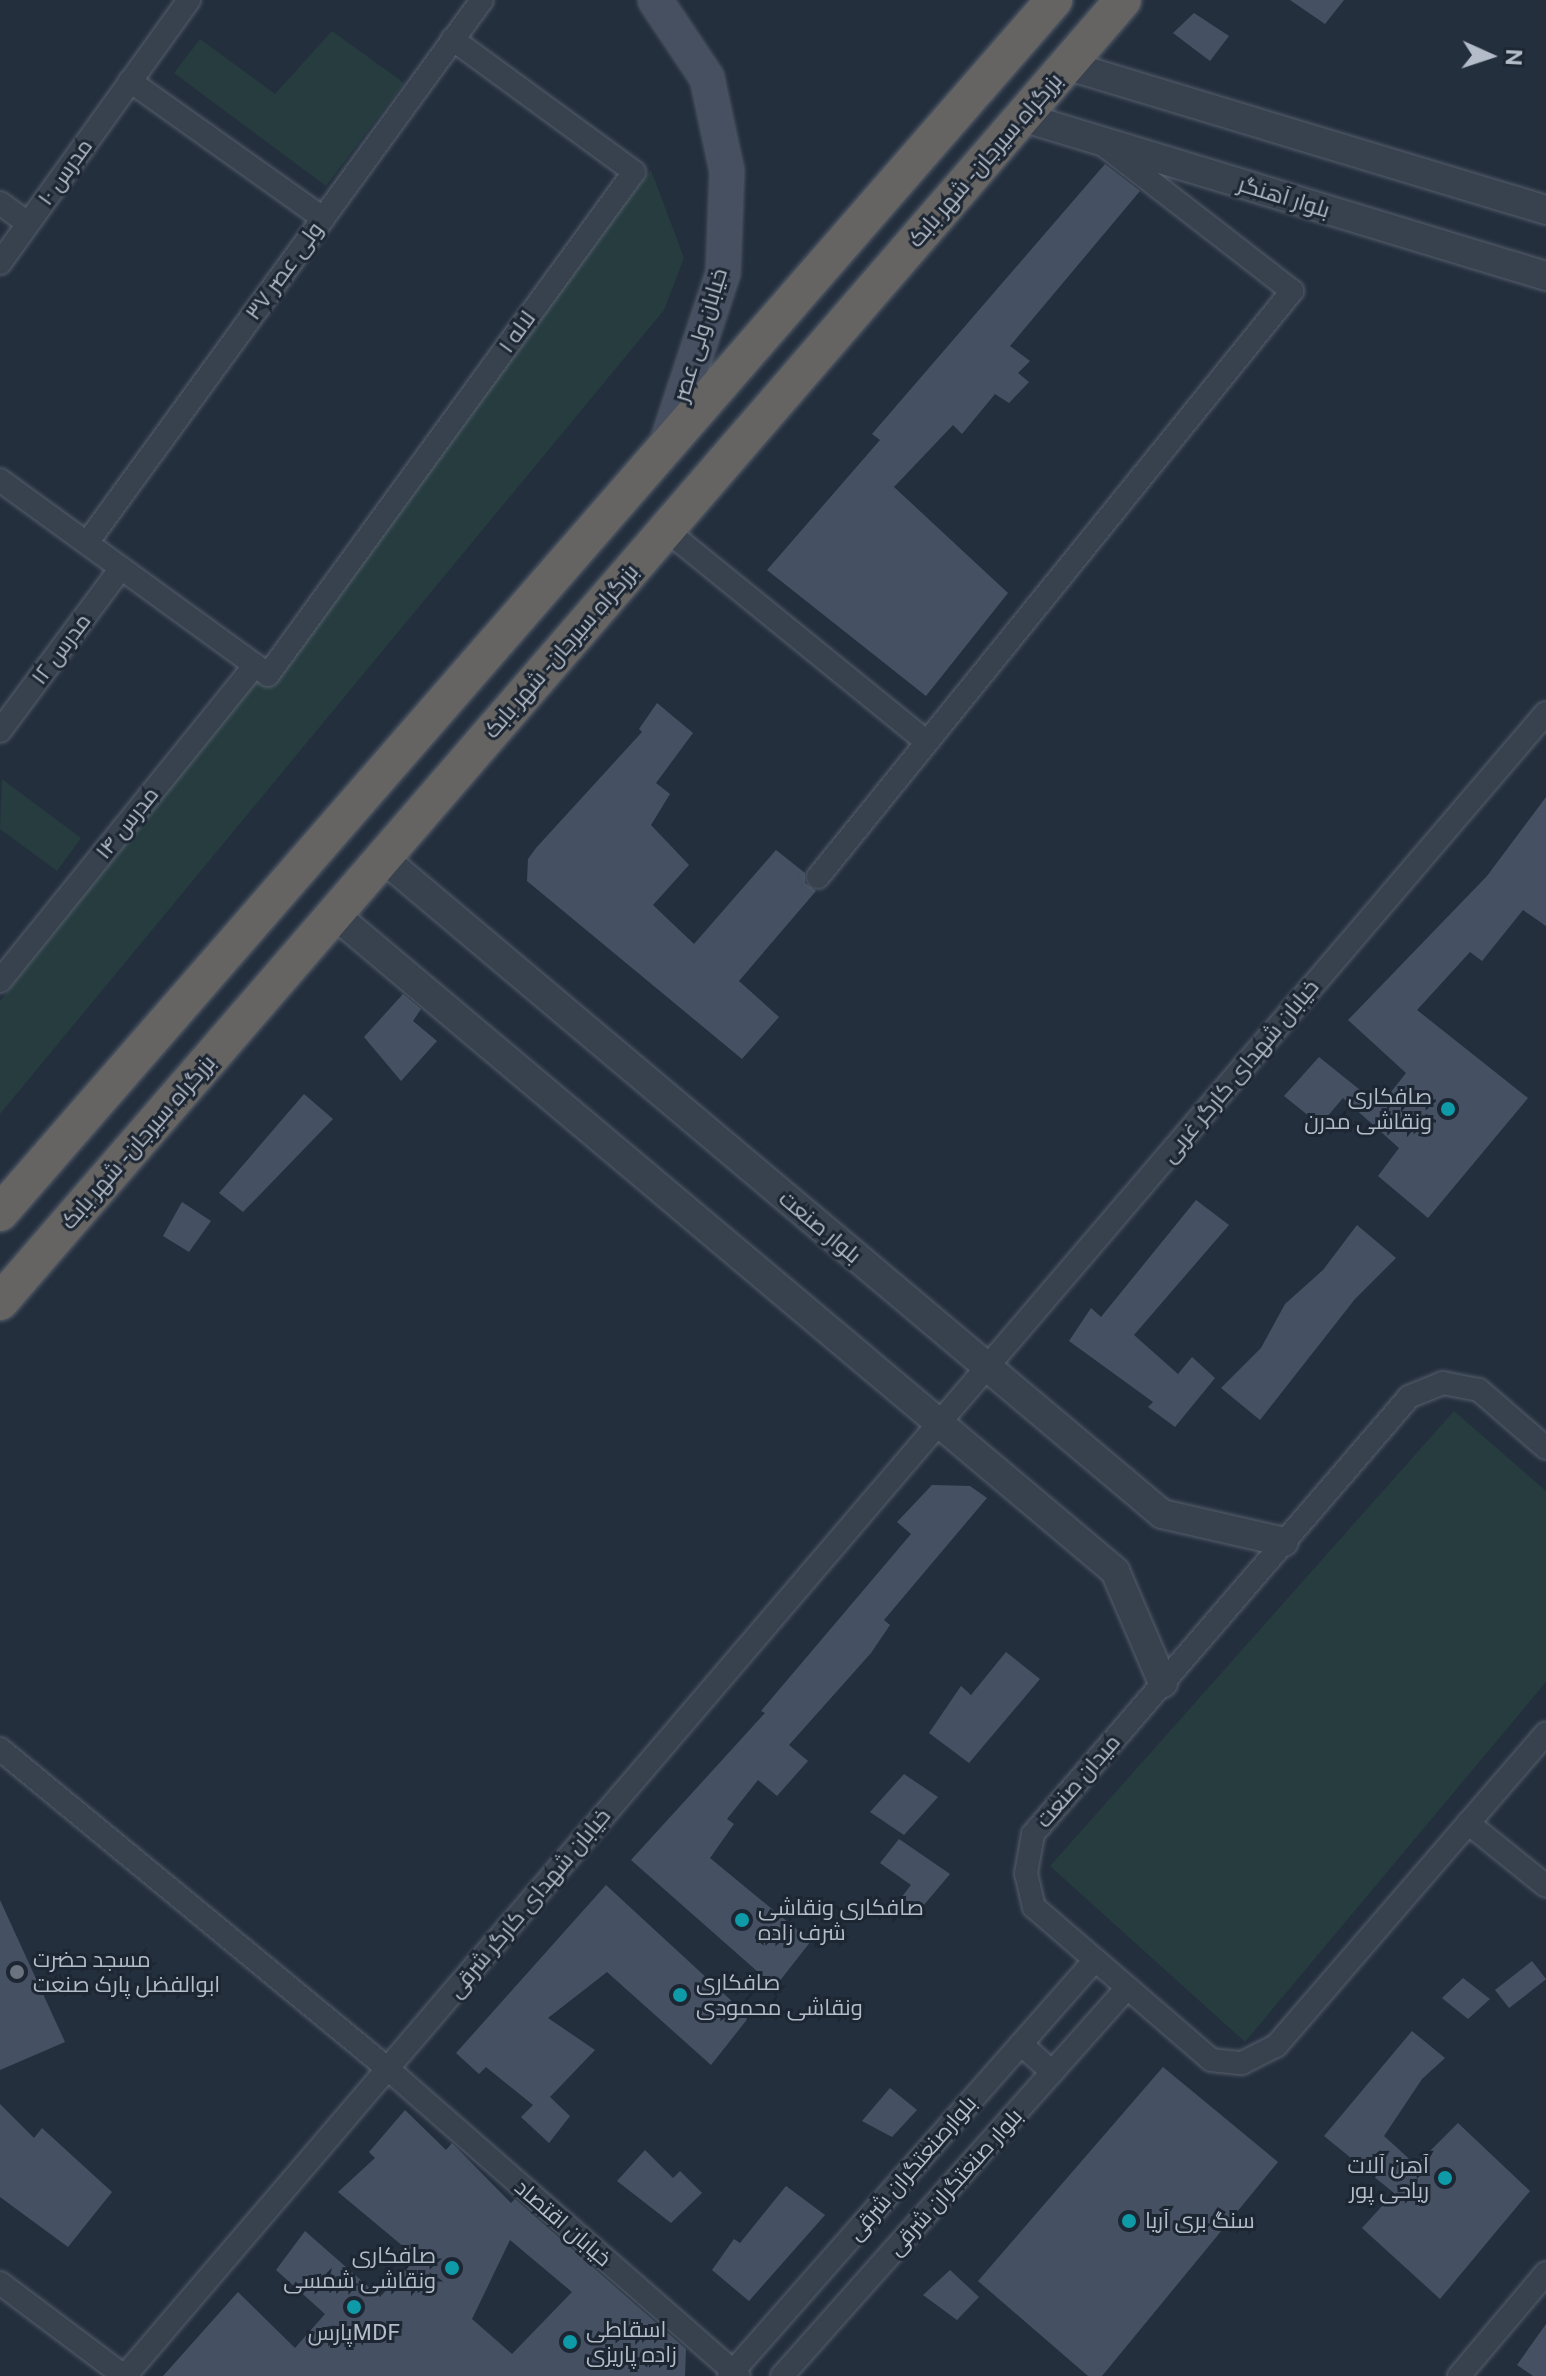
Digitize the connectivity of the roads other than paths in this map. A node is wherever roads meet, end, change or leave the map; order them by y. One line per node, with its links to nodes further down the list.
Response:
1 (189, 0): 8 (street, مدرس ۱۰)
2 (482, 0): 6 (street, ولی عصر ۳۷)
3 (655, 0): 17 (main road, خیابان ولی عصر)
4 (1054, 0): 17 (highway)
5 (1123, 0): 7 (highway, بزرگراه سیرجان - شهر بابک)
6 (452, 39): 13 (street, ولی عصر ۳۷); 22 (street, لاله ۱)
7 (1066, 65): 9 (highway, بزرگراه سیرجان - شهر بابک); 12 (street)
8 (130, 81): 13 (street); 14 (street, مدرس ۱۰)
9 (1022, 117): 10 (street, بلوار آهنگر); 19 (highway, بزرگراه سیرجان - شهر بابک)
10 (1097, 140): 16 (street, بلوار آهنگر); 25 (street)
11 (0, 203): 14 (street)
12 (1546, 210)
13 (323, 218): 20 (street, ولی عصر ۳۷)
14 (28, 223): 15 (street, مدرس ۱۰)
15 (0, 263)
16 (1546, 276)
17 (665, 446): 30 (highway)
18 (0, 480): 20 (street)
19 (666, 530): 25 (street); 26 (highway, بزرگراه سیرجان - شهر بابک)
20 (87, 543): 21 (street)
21 (121, 568): 22 (street); 24 (street, مدرس ۱۲)
22 (262, 670): 29 (street, مدرس ۱۴)
23 (1546, 713): 32 (street, خیابان شهدای کارگر غربی)
24 (0, 731)
25 (927, 742): 27 (street)
26 (383, 858): 28 (highway, بزرگراه سیرجان - شهر بابک); 32 (street, بلوار صنعت)
27 (818, 877)
28 (334, 914): 31 (highway, بزرگراه سیرجان - شهر بابک); 33 (street)
29 (0, 981)
30 (7, 1196)
31 (0, 1302)
32 (987, 1367): 33 (street, خیابان شهدای کارگر غربی); 35 (street, بلوار صنعت)
33 (936, 1426): 36 (street); 44 (street, خیابان شهدای کارگر شرقی)
34 (1546, 1448): 35 (street, میدان صنعت)
35 (1284, 1542): 36 (street, میدان صنعت)
36 (1163, 1683): 41 (street, میدان صنعت)
37 (1546, 1733): 39 (street, میدان صنعت)
38 (0, 1749): 44 (street, خیابان اقتصاد)
39 (1468, 1823): 40 (street); 42 (street, میدان صنعت)
40 (1546, 1886)
41 (1095, 1960): 42 (street, میدان صنعت); 43 (street, بلوارصنعتگران شرقی)
42 (1127, 1988): 45 (street, بلوار صنعتگران شرقی)
43 (1021, 2044): 45 (street); 48 (street, بلوارصنعتگران شرقی)
44 (388, 2069): 48 (street, خیابان اقتصاد); 49 (street, خیابان شهدای کارگر شرقی)
45 (1052, 2072): 50 (street, بلوار صنعتگران شرقی)
46 (1546, 2273): 51 (street)
47 (0, 2283): 49 (street)
48 (734, 2374)
49 (124, 2376)
50 (782, 2376)
51 (1459, 2376)

